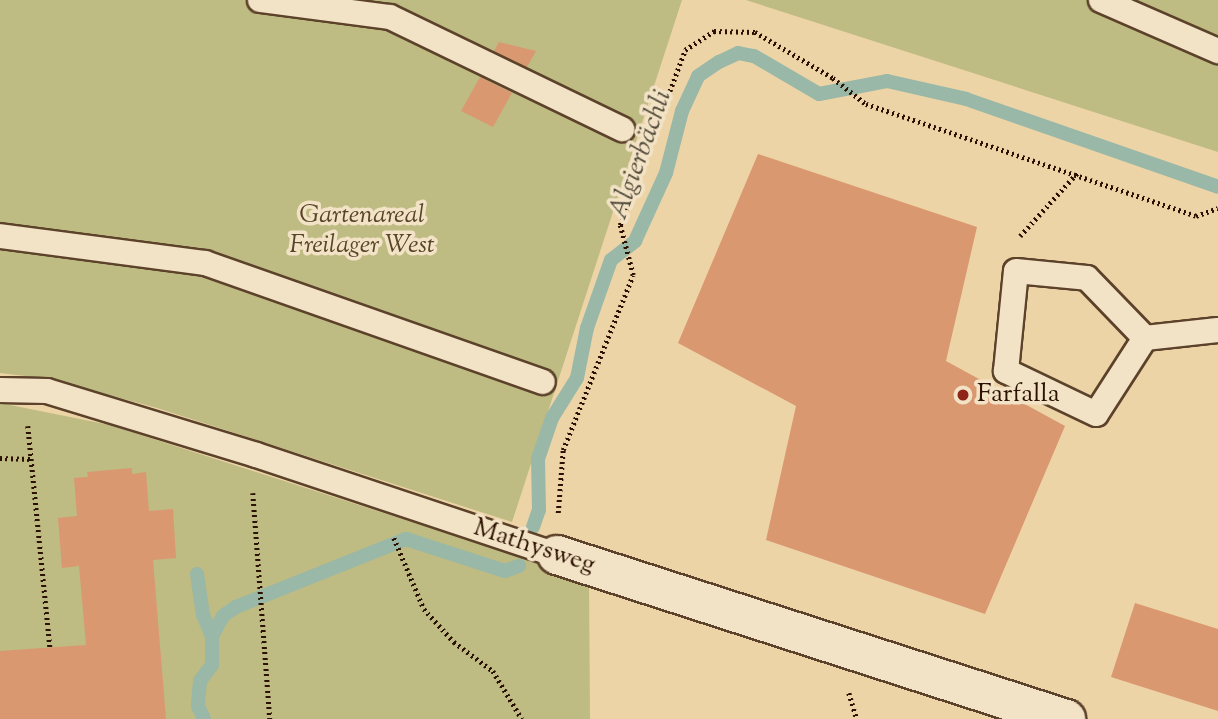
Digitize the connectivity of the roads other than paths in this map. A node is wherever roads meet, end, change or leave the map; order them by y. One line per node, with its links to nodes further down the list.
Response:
1 (260, 0): 4 (lane)
2 (1101, 0): 3 (lane)
3 (1218, 51)
4 (622, 129)
5 (0, 236): 8 (lane)
6 (1218, 330): 7 (lane)
7 (1145, 338): 7 (lane)
8 (543, 382)
9 (12, 390): 10 (lane, Mathysweg)
10 (556, 554): 11 (street, Mathysweg)
11 (1066, 719)

